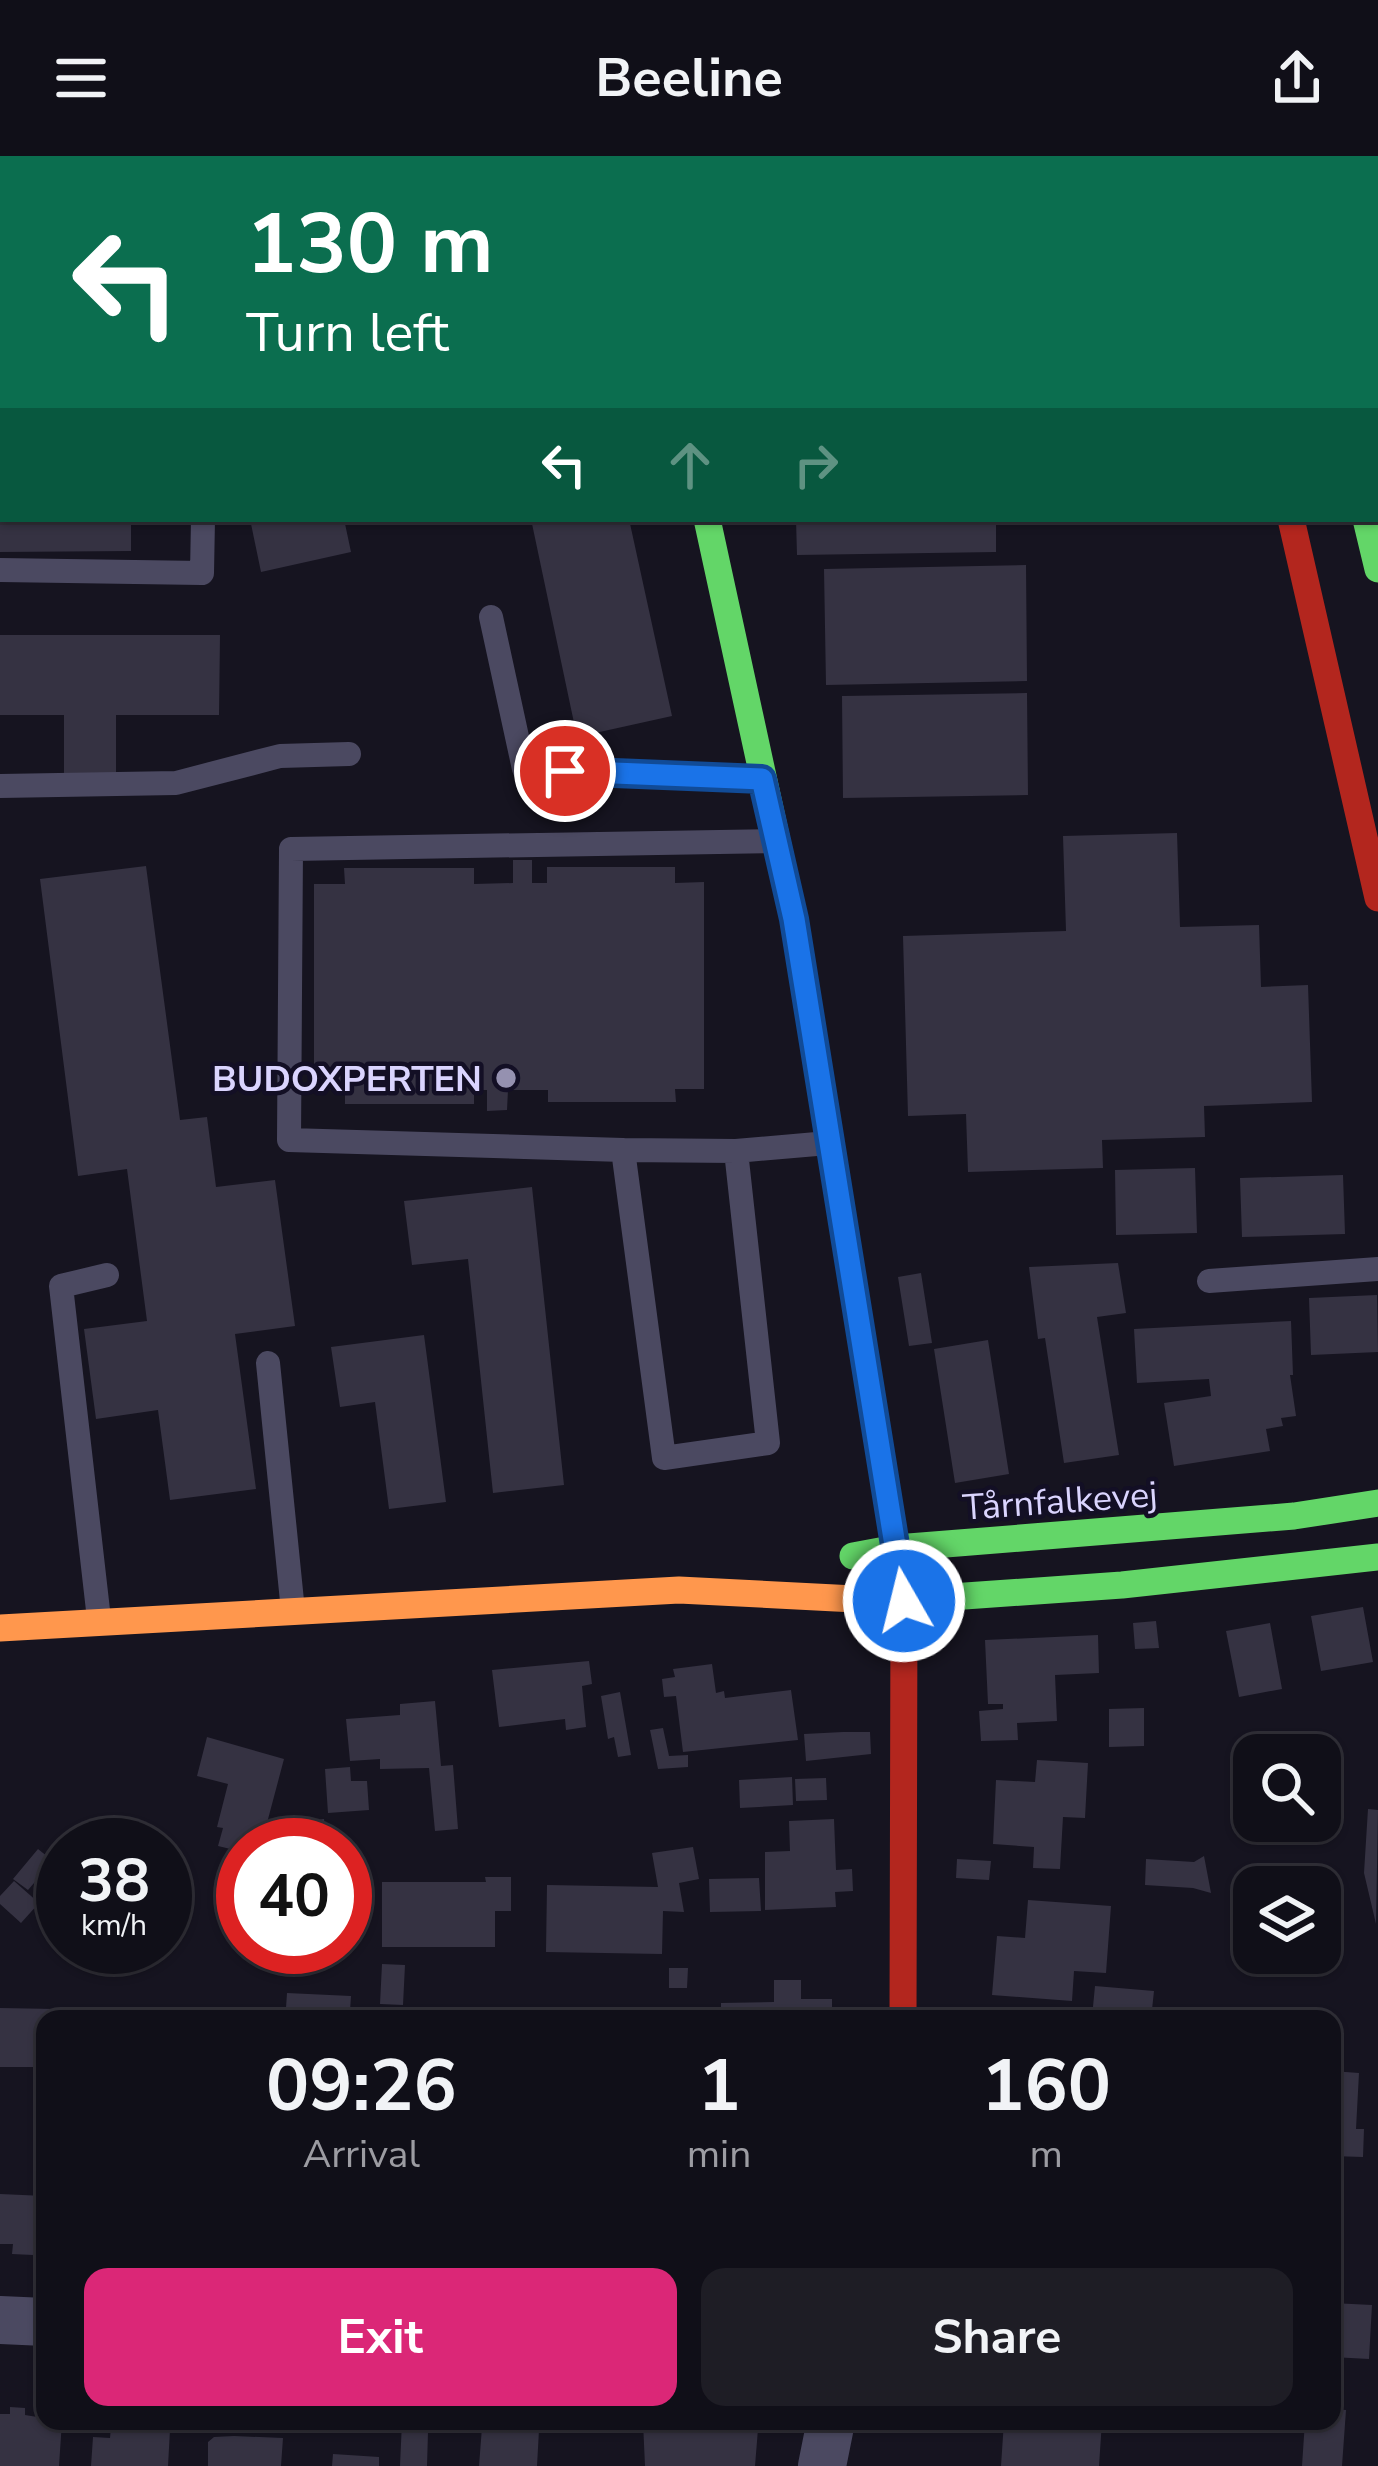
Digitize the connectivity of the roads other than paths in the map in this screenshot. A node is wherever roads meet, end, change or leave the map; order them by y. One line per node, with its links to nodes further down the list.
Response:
1 (203, 522): 6 (lane)
2 (708, 522): 9 (street)
3 (1292, 522): 12 (street)
4 (1367, 522): 5 (street)
5 (1378, 569)
6 (0, 570)
7 (491, 617): 9 (lane)
8 (349, 754): 10 (lane)
9 (762, 779): 11 (street)
10 (0, 786)
11 (776, 841): 13 (street); 14 (lane)
12 (1378, 898)
13 (831, 1143): 15 (lane); 21 (street)
14 (623, 1150): 15 (lane); 15 (lane)
15 (736, 1151)
16 (1378, 1269): 18 (lane)
17 (107, 1275): 26 (lane)
18 (1209, 1281)
19 (268, 1363): 25 (lane)
20 (1378, 1503): 21 (street, Tårnfalkevej)
21 (896, 1548): 23 (street, Tårnfalkevej); 24 (street)
22 (1378, 1556): 24 (street, Tårnfalkevej)
23 (679, 1590): 24 (street, Tårnfalkevej); 25 (street, Tårnfalkevej)
24 (904, 1601): 28 (street)
25 (293, 1612): 26 (street, Tårnfalkevej)
26 (99, 1622): 27 (street, Tårnfalkevej)
27 (0, 1628)
28 (904, 2010)
29 (0, 2320): 30 (street)
30 (36, 2322)
31 (829, 2430): 32 (street)
32 (822, 2466)

